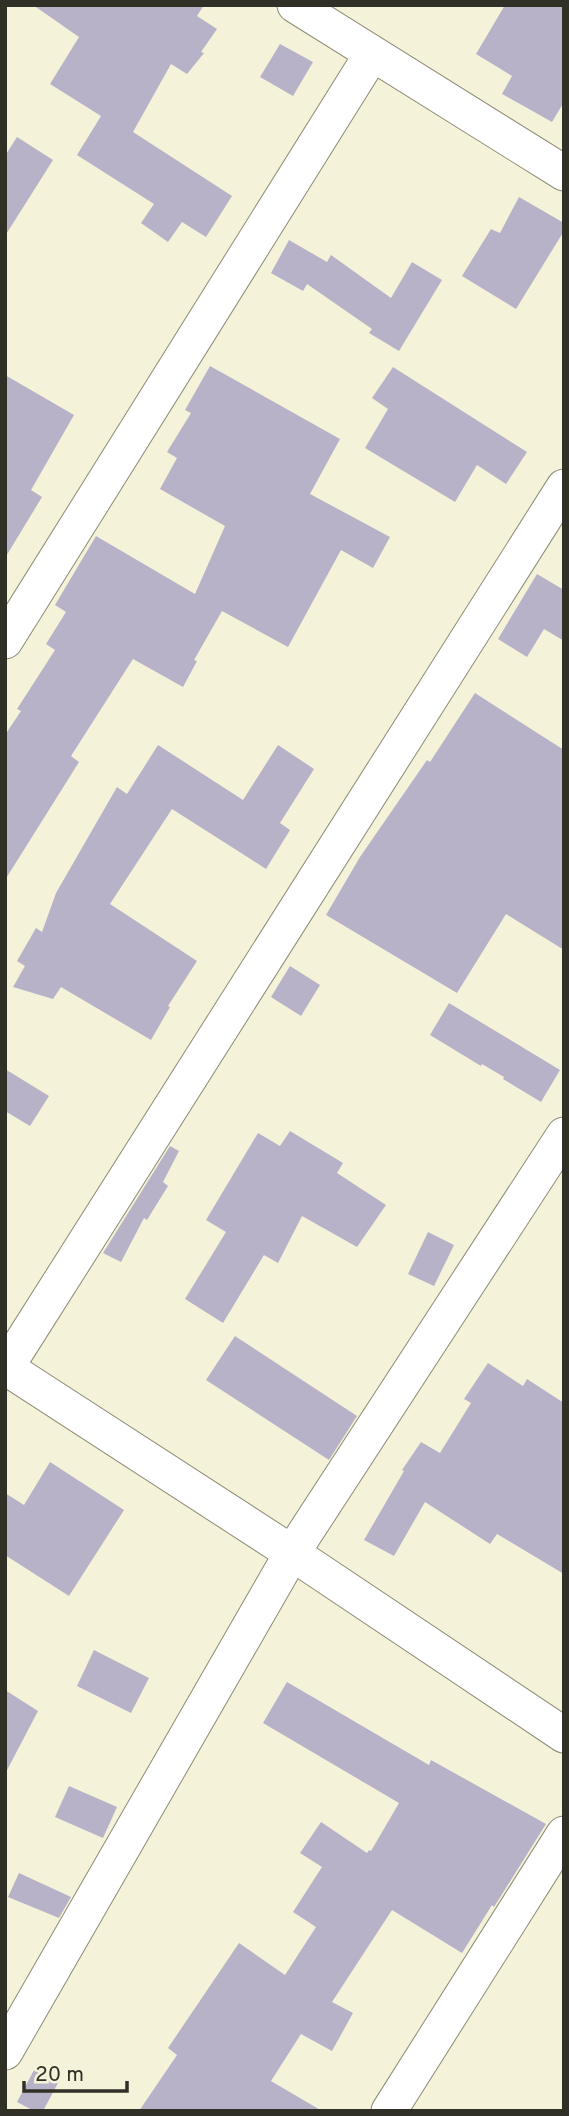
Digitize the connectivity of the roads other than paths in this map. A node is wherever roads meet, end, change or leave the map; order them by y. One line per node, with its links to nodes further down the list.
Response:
1 (295, 5): 2 (street)
2 (372, 54): 3 (street); 5 (street)
3 (564, 173)
4 (564, 487): 7 (street)
5 (5, 641)
6 (564, 1135): 8 (street)
7 (6, 1368): 8 (street)
8 (292, 1553): 9 (street); 11 (street)
9 (564, 1735)
10 (564, 1834): 12 (street)
11 (5, 2052)
12 (389, 2111)

